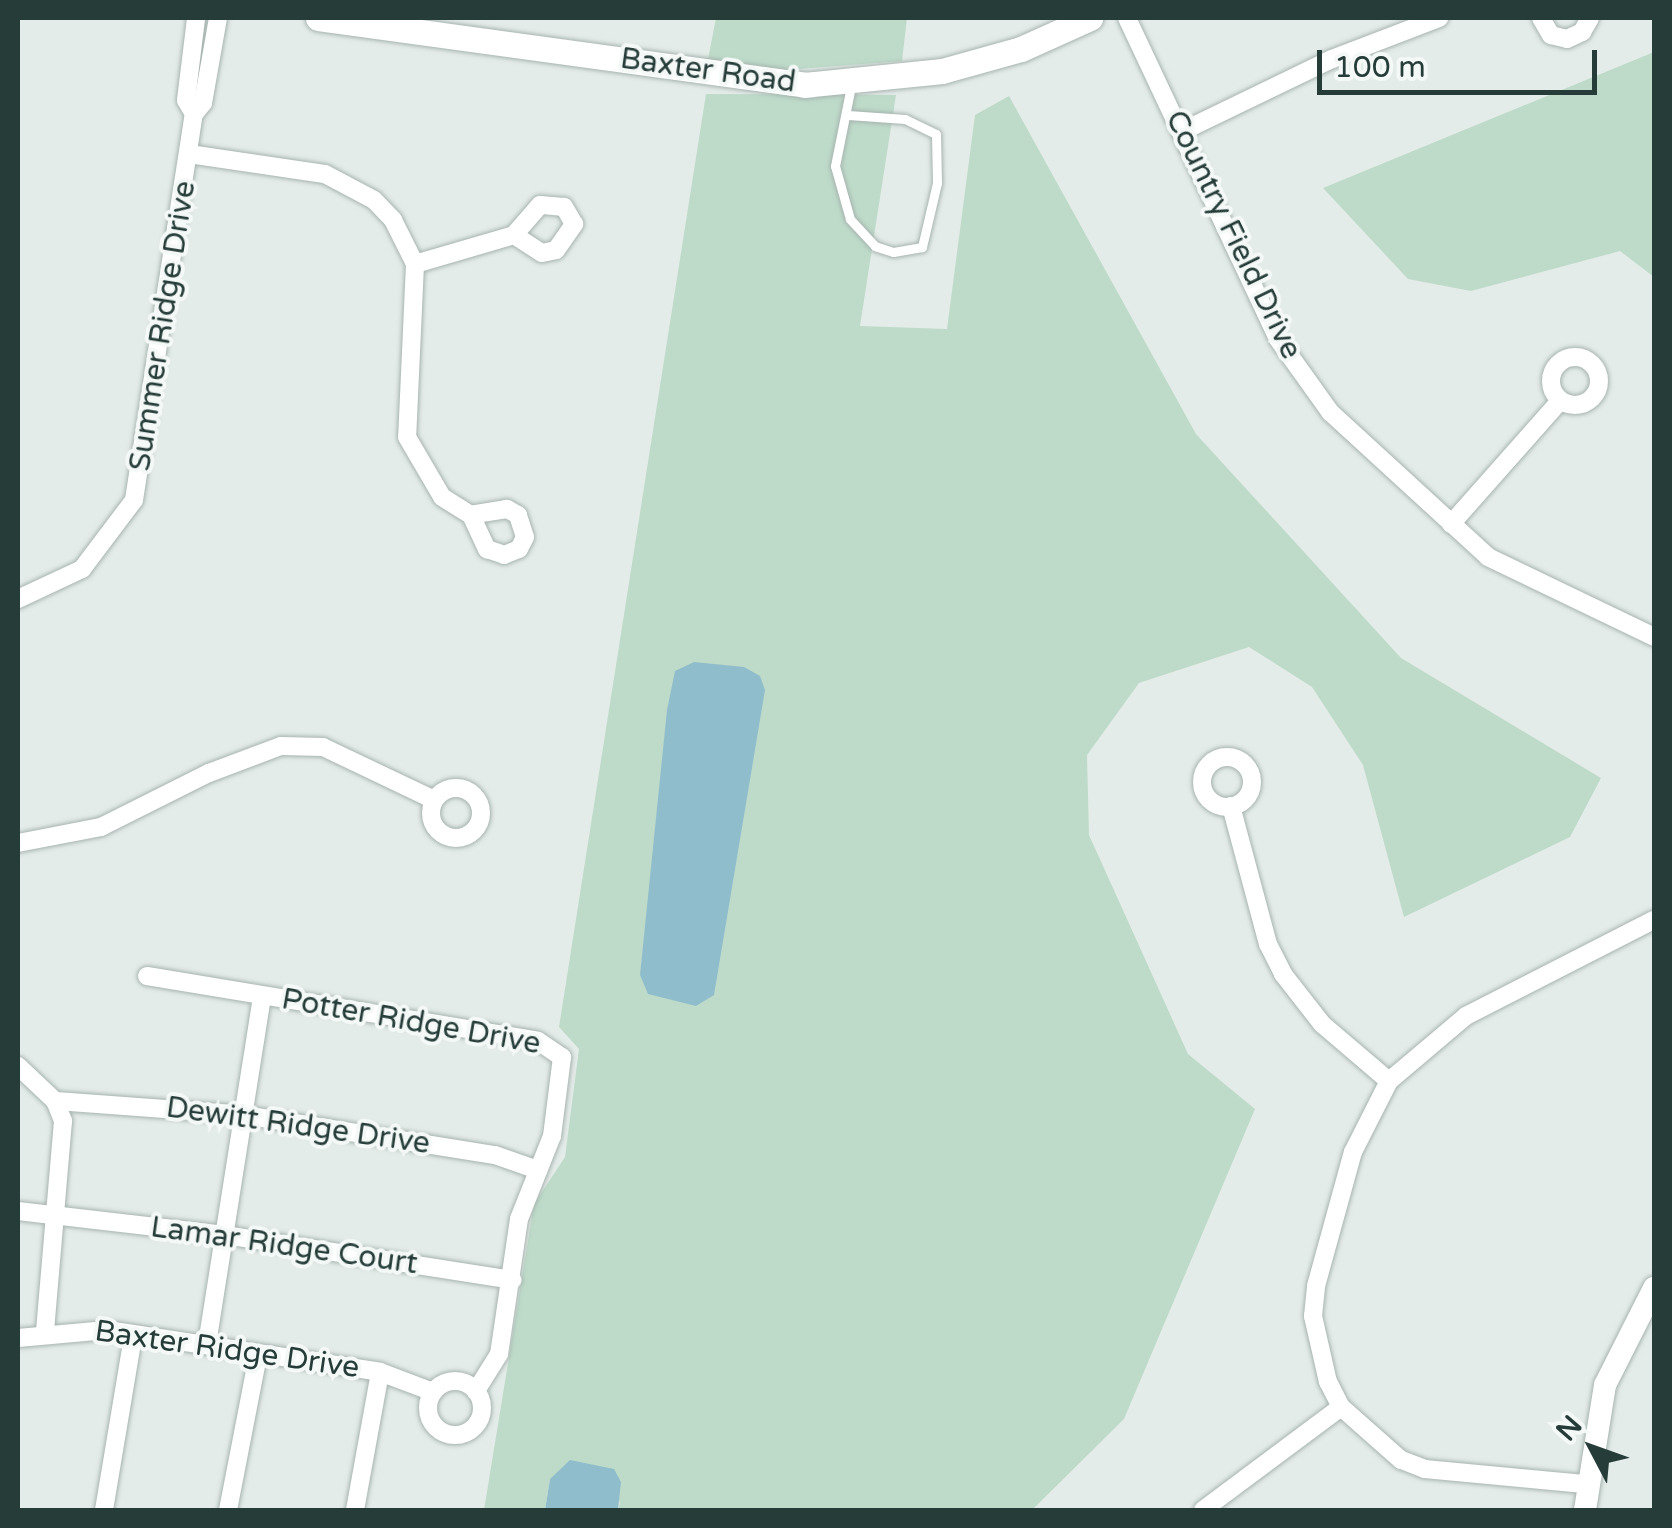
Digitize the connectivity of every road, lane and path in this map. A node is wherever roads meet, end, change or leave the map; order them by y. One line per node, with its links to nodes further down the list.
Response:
1 (196, 18): 10 (street, Summer Ridge Drive)
2 (218, 18): 10 (street, Summer Ridge Drive)
3 (318, 18): 9 (main road, Baxter Road)
4 (1090, 18): 9 (main road, Baxter Road)
5 (1127, 18): 12 (street, Country Field Drive)
6 (1439, 18): 12 (street)
7 (1541, 18): 8 (street)
8 (1590, 18)
9 (852, 83): 11 (lane)
10 (194, 114): 13 (street, Summer Ridge Drive)
11 (848, 114): 11 (lane)
12 (1183, 131): 18 (street, Country Field Drive)
13 (189, 154): 15 (street); 19 (street, Summer Ridge Drive)
14 (514, 236): 15 (street)
15 (414, 264): 17 (street)
16 (1558, 403): 18 (street)
17 (471, 515)
18 (1451, 524): 20 (street, Country Field Drive)
19 (18, 599)
20 (1654, 638)
21 (434, 800): 23 (street)
22 (1230, 806): 28 (street)
23 (18, 843)
24 (1654, 920): 28 (street)
25 (147, 976): 26 (street, Potter Ridge Drive)
26 (262, 996): 30 (street); 31 (street, Potter Ridge Drive)
27 (18, 1066): 29 (street)
28 (1389, 1081): 45 (street)
29 (55, 1101): 30 (street, Dewitt Ridge Drive); 33 (street)
30 (244, 1115): 31 (street, Dewitt Ridge Drive); 34 (street)
31 (538, 1170): 35 (street, Potter Ridge Drive)
32 (18, 1211): 33 (street, Lamar Ridge Court)
33 (57, 1214): 34 (street, Lamar Ridge Court); 37 (street)
34 (225, 1235): 35 (street, Lamar Ridge Court); 40 (street)
35 (512, 1280): 43 (street, Potter Ridge Drive)
36 (1654, 1288): 46 (street)
37 (46, 1331): 38 (street, Baxter Ridge Drive); 39 (street, Baxter Ridge Drive)
38 (133, 1336): 40 (street, Baxter Ridge Drive); 47 (street)
39 (18, 1338)
40 (207, 1344): 41 (street, Baxter Ridge Drive)
41 (258, 1355): 42 (street, Baxter Ridge Drive); 48 (street)
42 (380, 1372): 44 (street, Baxter Ridge Drive); 49 (street)
43 (476, 1391): 44 (street, Baxter Ridge Drive); 44 (street)
44 (434, 1392)
45 (1341, 1406): 46 (street); 50 (street)
46 (1584, 1484): 51 (street)
47 (104, 1510)
48 (228, 1510)
49 (355, 1510)
50 (1203, 1510)
51 (1585, 1510)

